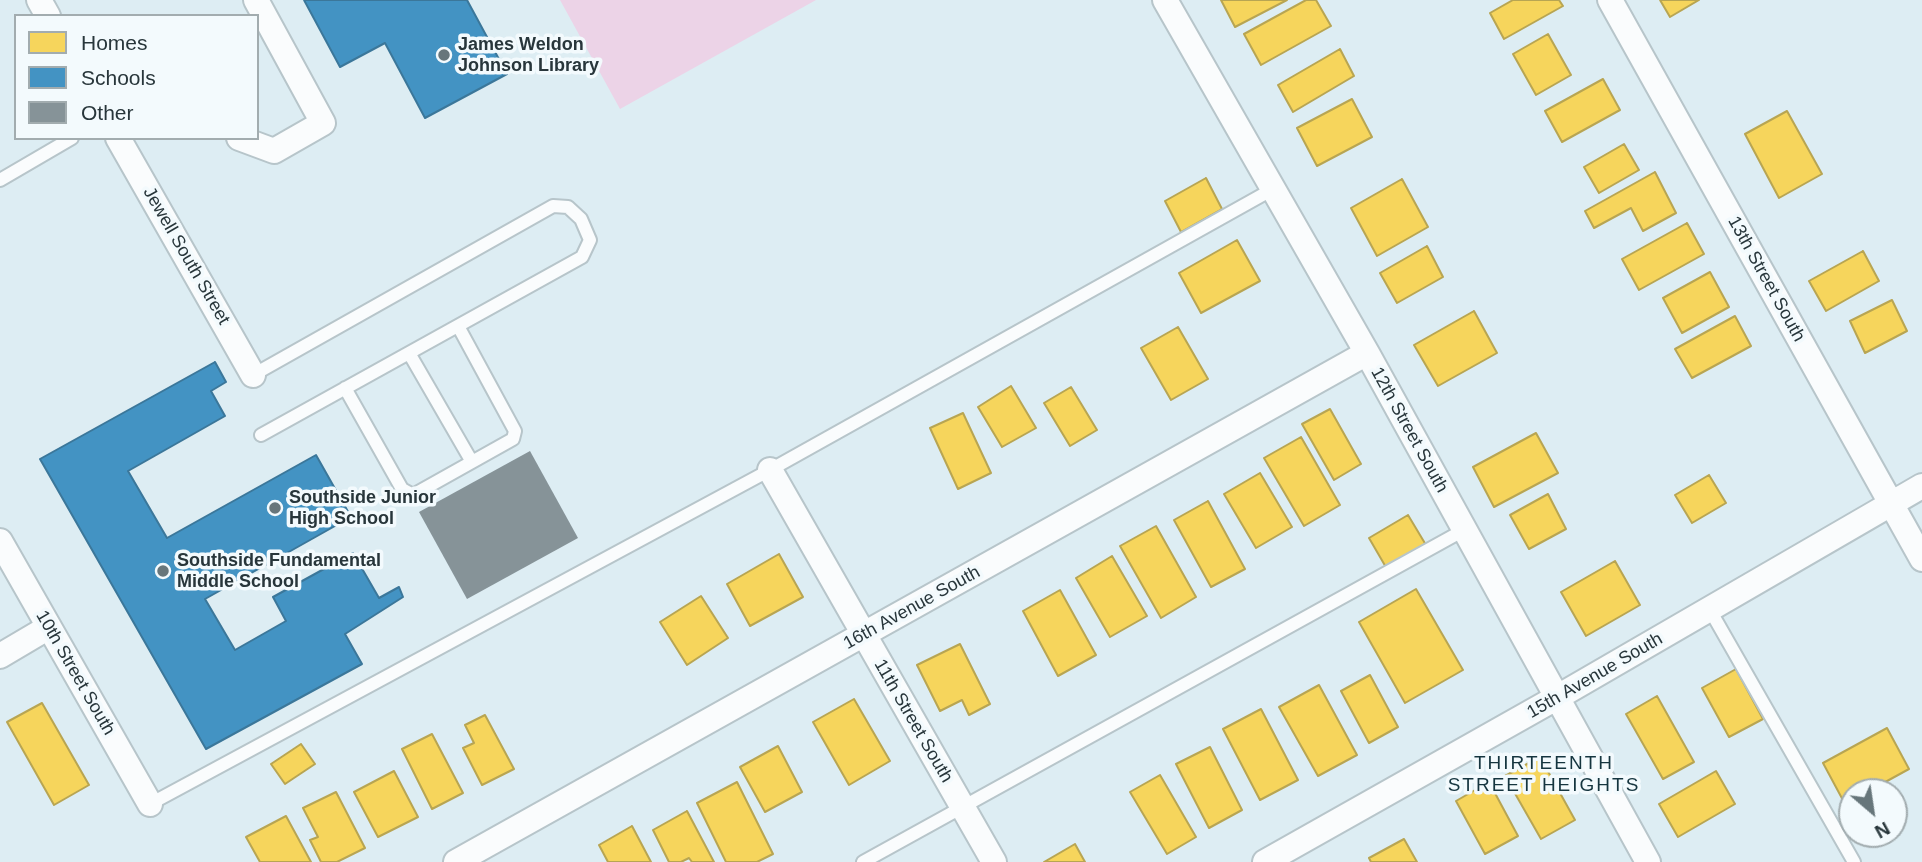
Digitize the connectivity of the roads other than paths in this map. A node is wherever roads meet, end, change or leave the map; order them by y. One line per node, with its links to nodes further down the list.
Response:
1 (256, 0): 4 (street)
2 (1165, 0): 9 (street, 12th Street South)
3 (1610, 0): 19 (street, 13th Street South)
4 (264, 32): 7 (street)
5 (69, 140): 8 (lane)
6 (119, 140): 13 (street, Jewell South Street)
7 (244, 140)
8 (0, 180)
9 (1273, 189): 12 (street, 12th Street South); 17 (lane)
10 (458, 326): 11 (lane); 13 (lane); 16 (lane)
11 (409, 353): 14 (lane); 16 (lane)
12 (1367, 353): 20 (street, 12th Street South); 25 (street, 16th Avenue South)
13 (253, 375)
14 (345, 388): 15 (lane); 16 (lane)
15 (261, 435)
16 (471, 462)
17 (770, 470): 25 (street, 11th Street South); 28 (lane)
18 (1922, 486): 19 (street, 15th Avenue South)
19 (1892, 505): 22 (street, 13th Street South); 23 (street, 15th Avenue South)
20 (1464, 530): 27 (street, 12th Street South); 29 (lane)
21 (0, 541): 24 (street, 10th Street South)
22 (1922, 559)
23 (1710, 610): 27 (street, 15th Avenue South); 35 (lane)
24 (49, 627): 26 (street); 28 (street, 10th Street South)
25 (864, 636): 29 (street, 11th Street South); 30 (street, 16th Avenue South)
26 (0, 656)
27 (1556, 698): 33 (street, 15th Avenue South); 34 (street, 12th Street South)
28 (150, 804)
29 (962, 807): 31 (lane); 32 (street, 11th Street South)
30 (456, 862)
31 (863, 862)
32 (994, 862)
33 (1265, 862)
34 (1648, 862)
35 (1854, 862)

